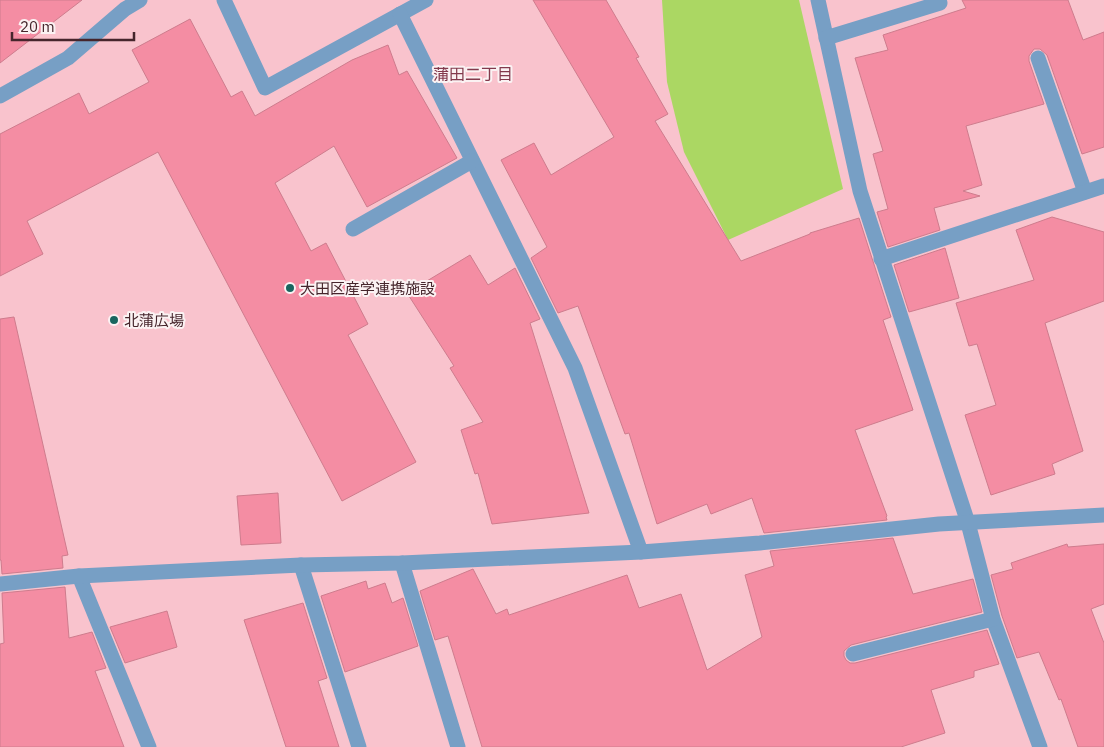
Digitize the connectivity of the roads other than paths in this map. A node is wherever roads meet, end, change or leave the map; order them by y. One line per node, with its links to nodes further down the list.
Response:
1 (140, 0): 9 (street)
2 (224, 0): 6 (street)
3 (426, 0): 6 (street)
4 (818, 0): 7 (street)
5 (940, 3): 7 (street)
6 (400, 14): 10 (street)
7 (826, 38): 14 (street)
8 (1038, 58): 12 (street)
9 (0, 96)
10 (472, 161): 13 (street); 17 (street)
11 (1104, 186): 12 (street)
12 (1085, 192): 14 (street)
13 (353, 229)
14 (881, 259): 16 (street)
15 (1104, 515): 16 (street)
16 (968, 523): 17 (street); 22 (street)
17 (641, 552): 18 (street)
18 (402, 563): 19 (street); 26 (street)
19 (301, 565): 20 (street); 25 (street)
20 (79, 576): 21 (street); 24 (street)
21 (0, 584)
22 (993, 619): 23 (street); 27 (street)
23 (853, 654)
24 (149, 747)
25 (359, 747)
26 (458, 747)
27 (1040, 747)

